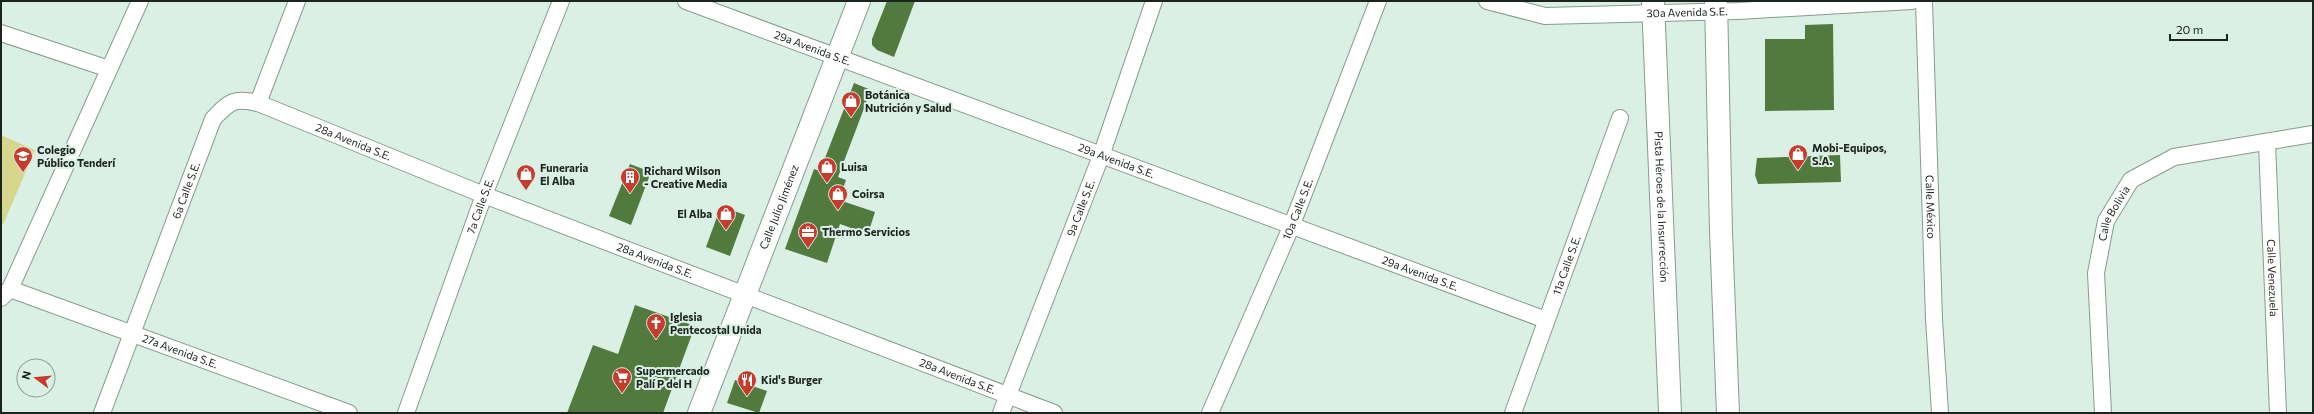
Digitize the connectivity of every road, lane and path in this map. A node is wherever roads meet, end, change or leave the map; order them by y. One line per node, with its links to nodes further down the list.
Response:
1 (140, 1): 15 (street)
2 (297, 1): 16 (street)
3 (561, 1): 21 (street, 7a Calle S.E.)
4 (686, 1): 14 (street, 29a Avenida S.E.)
5 (859, 1): 14 (main road, Calle Julio Jiménez)
6 (1154, 1): 20 (street, 9a Calle S.E.)
7 (1378, 1): 22 (street, 10a Calle S.E.)
8 (1488, 1): 12 (street, 30a Avenida S.E.)
9 (1912, 1): 11 (street, 30a Avenida S.E.)
10 (1924, 1): 38 (street, Calle México)
11 (1717, 6): 12 (street, 30a Avenida S.E.); 37 (main road)
12 (1654, 7): 36 (main road, Pista Héroes de la Insurrección)
13 (1, 33): 15 (street)
14 (837, 57): 20 (street, 29a Avenida S.E.); 24 (main road, Calle Julio Jiménez)
15 (109, 69): 23 (street)
16 (258, 103): 21 (street, 28a Avenida S.E.); 26 (street, 6a Calle S.E.)
17 (1620, 118): 25 (street, 11a Calle S.E.)
18 (2313, 134): 19 (street, Calle Bolivia)
19 (2267, 143): 39 (street, Calle Bolivia); 40 (street, Calle Venezuela)
20 (1101, 156): 22 (street, 29a Avenida S.E.); 27 (street, 9a Calle S.E.)
21 (484, 195): 24 (street, 28a Avenida S.E.); 30 (street, 7a Calle S.E.)
22 (1291, 227): 25 (street, 29a Avenida S.E.); 34 (street, 10a Calle S.E.)
23 (6, 293): 26 (street, 27a Avenida S.E.)
24 (746, 294): 27 (street, 28a Avenida S.E.); 31 (main road, Calle Julio Jiménez)
25 (1546, 320): 35 (street, 11a Calle S.E.)
26 (133, 335): 28 (street, 6a Calle S.E.); 29 (street, 27a Avenida S.E.)
27 (1008, 394): 32 (street, 9a Calle S.E.); 33 (street, 28a Avenida S.E.)
28 (102, 413)
29 (349, 413)
30 (406, 413)
31 (699, 413)
32 (1000, 413)
33 (1054, 413)
34 (1210, 413)
35 (1513, 413)
36 (1670, 413)
37 (1728, 413)
38 (1940, 413)
39 (2103, 413)
40 (2278, 413)

